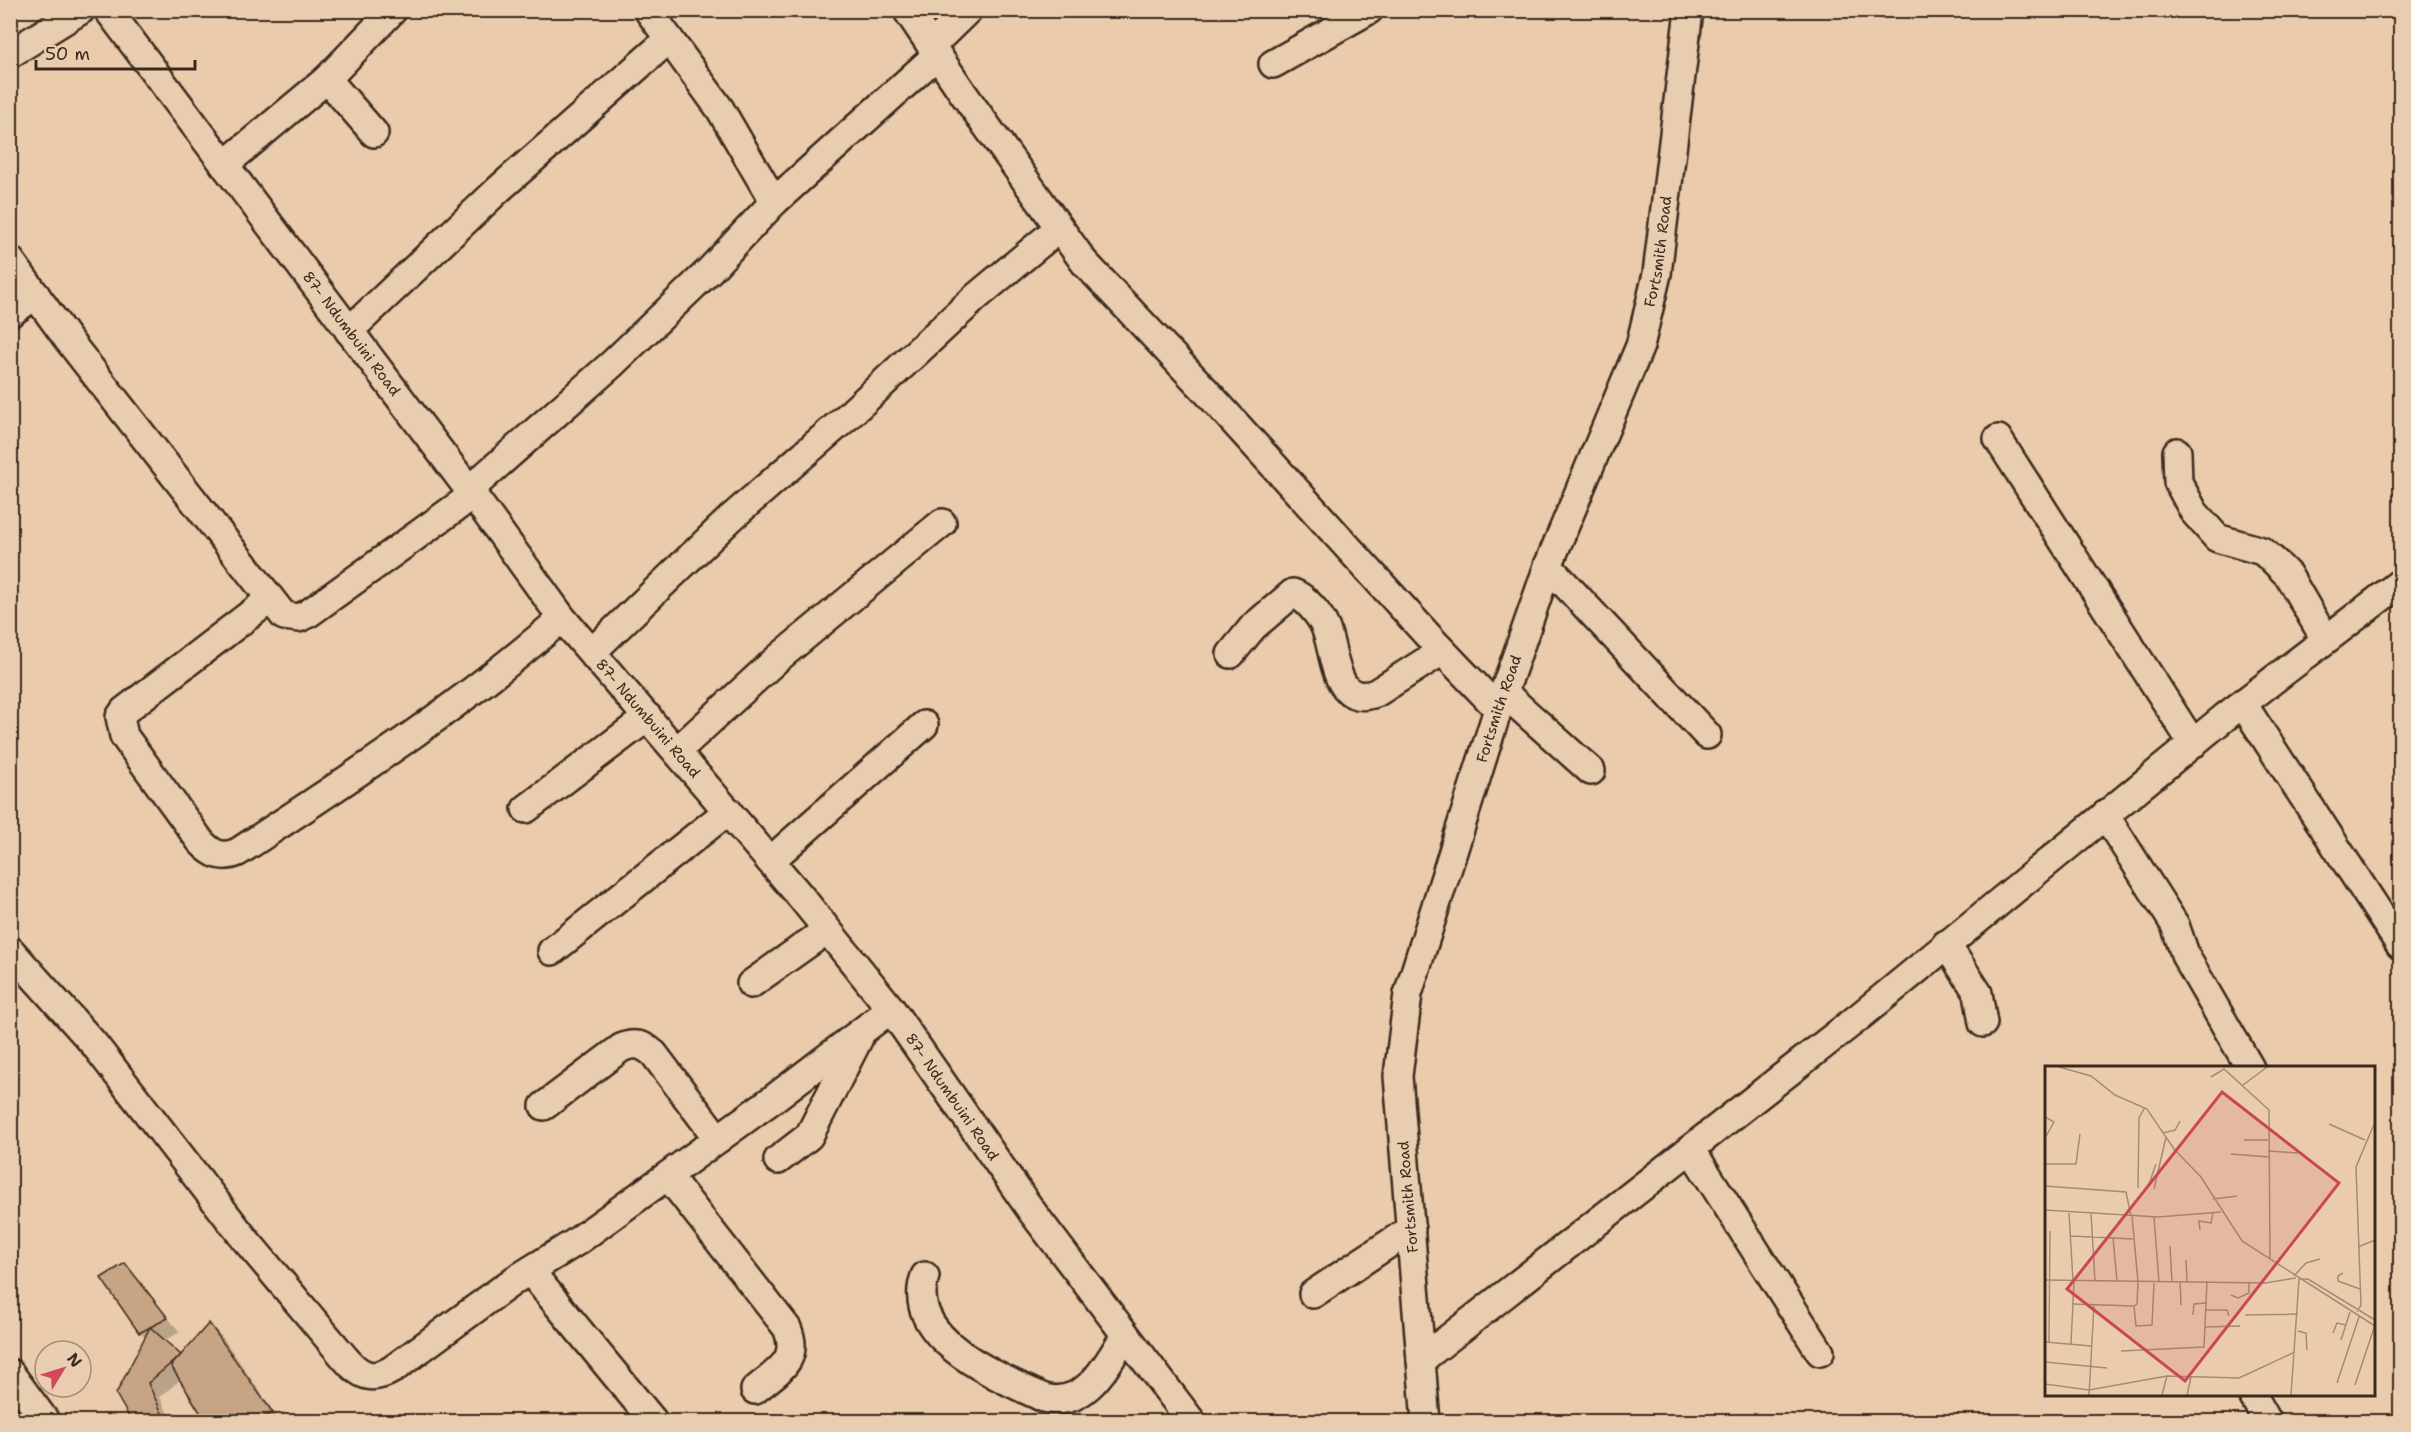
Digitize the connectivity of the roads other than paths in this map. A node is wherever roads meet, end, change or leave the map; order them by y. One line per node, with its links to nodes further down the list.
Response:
1 (81, 10): 11 (street)
2 (108, 10): 15 (street, 87- Ndumbuini Road)
3 (393, 10): 13 (street)
4 (648, 10): 9 (street)
5 (907, 10): 10 (street)
6 (968, 10): 10 (street)
7 (1369, 10): 12 (street)
8 (1689, 10): 26 (street, Fortsmith Road)
9 (669, 39): 16 (street); 21 (street)
10 (934, 51): 16 (street); 17 (street)
11 (10, 54)
12 (1274, 64)
13 (327, 78): 14 (street); 15 (street)
14 (375, 133)
15 (224, 165): 21 (street, 87- Ndumbuini Road)
16 (774, 202): 24 (street)
17 (1059, 228): 31 (street); 32 (street)
18 (10, 260): 19 (street)
19 (36, 295): 20 (street); 28 (street)
20 (10, 313)
21 (349, 331): 24 (street, 87- Ndumbuini Road)
22 (1998, 439): 39 (street)
23 (2177, 452): 30 (street)
24 (471, 493): 28 (street); 29 (street, 87- Ndumbuini Road)
25 (942, 523): 40 (street)
26 (1548, 566): 34 (street, Fortsmith Road); 38 (street)
27 (2400, 583): 30 (street)
28 (269, 600): 29 (street)
29 (562, 618): 31 (street, 87- Ndumbuini Road)
30 (2325, 639): 35 (street)
31 (593, 651): 36 (street, 87- Ndumbuini Road)
32 (1442, 651): 33 (street); 34 (street)
33 (1231, 654)
34 (1501, 701): 41 (street); 61 (street, Fortsmith Road)
35 (2243, 704): 39 (street); 48 (street)
36 (648, 717): 40 (street, 87- Ndumbuini Road); 42 (street)
37 (924, 725): 45 (street)
38 (1707, 735)
39 (2193, 744): 44 (street)
40 (677, 751): 43 (street, 87- Ndumbuini Road)
41 (1591, 771)
42 (526, 810)
43 (728, 811): 45 (street, 87- Ndumbuini Road); 50 (street)
44 (2105, 815): 47 (street); 55 (street)
45 (770, 861): 46 (street, 87- Ndumbuini Road)
46 (827, 930): 51 (street); 52 (street, 87- Ndumbuini Road)
47 (1946, 944): 53 (street); 58 (street)
48 (2400, 945)
49 (10, 950): 62 (street)
50 (552, 951)
51 (751, 984)
52 (891, 1009): 54 (street); 65 (street, 87- Ndumbuini Road)
53 (1983, 1023)
54 (862, 1032): 57 (street); 59 (street)
55 (2249, 1066)
56 (544, 1106): 57 (street)
57 (718, 1139): 60 (street)
58 (1690, 1149): 66 (street); 67 (street)
59 (778, 1160)
60 (668, 1176): 62 (street); 69 (street)
61 (1411, 1229): 64 (street); 67 (street, Fortsmith Road)
62 (530, 1271): 72 (street)
63 (925, 1276): 65 (street)
64 (1313, 1294)
65 (1125, 1335): 73 (street, 87- Ndumbuini Road)
66 (1820, 1352)
67 (1421, 1360): 74 (street, Fortsmith Road)
68 (10, 1373): 71 (street)
69 (755, 1390)
70 (2253, 1396): 75 (street)
71 (46, 1422)
72 (654, 1422)
73 (1192, 1422)
74 (1426, 1422)
75 (2268, 1422)

